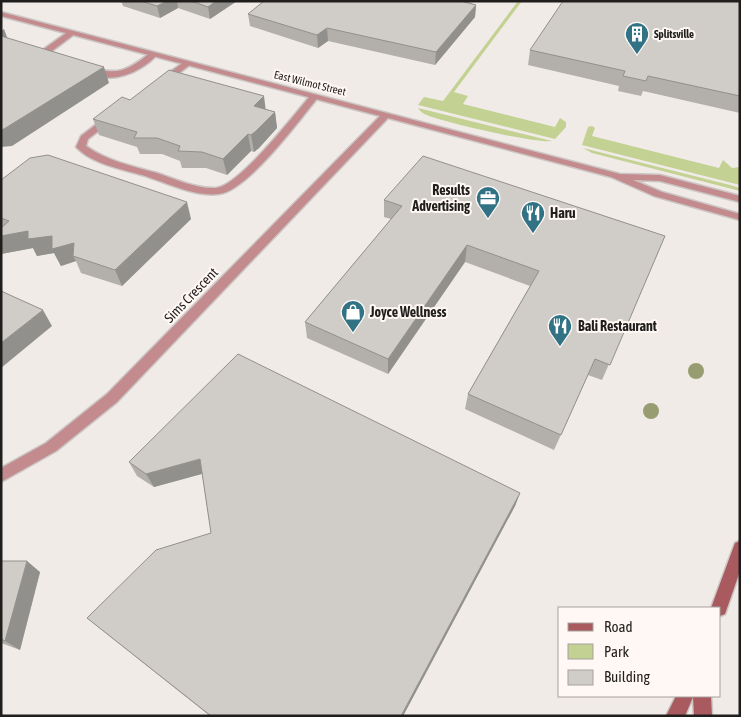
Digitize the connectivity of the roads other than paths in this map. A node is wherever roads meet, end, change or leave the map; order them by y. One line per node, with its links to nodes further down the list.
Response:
1 (1, 14): 2 (street, East Wilmot Street)
2 (51, 28): 3 (street, East Wilmot Street); 4 (street)
3 (72, 33): 5 (street, East Wilmot Street); 6 (street)
4 (40, 35)
5 (153, 55): 7 (street, East Wilmot Street); 8 (street)
6 (58, 61)
7 (187, 64): 9 (street); 10 (street, East Wilmot Street)
8 (83, 68)
9 (151, 89)
10 (313, 98): 11 (street); 12 (street, East Wilmot Street)
11 (116, 114)
12 (386, 115): 13 (street, East Wilmot Street); 16 (street, Sims Crescent)
13 (614, 175): 14 (street, East Wilmot Street); 15 (street, East Wilmot Street)
14 (740, 199)
15 (740, 217)
16 (1, 476)
17 (740, 548): 18 (main road)
18 (719, 607)
19 (684, 697): 21 (main road)
20 (702, 697): 22 (main road)
21 (675, 716)
22 (704, 716)

